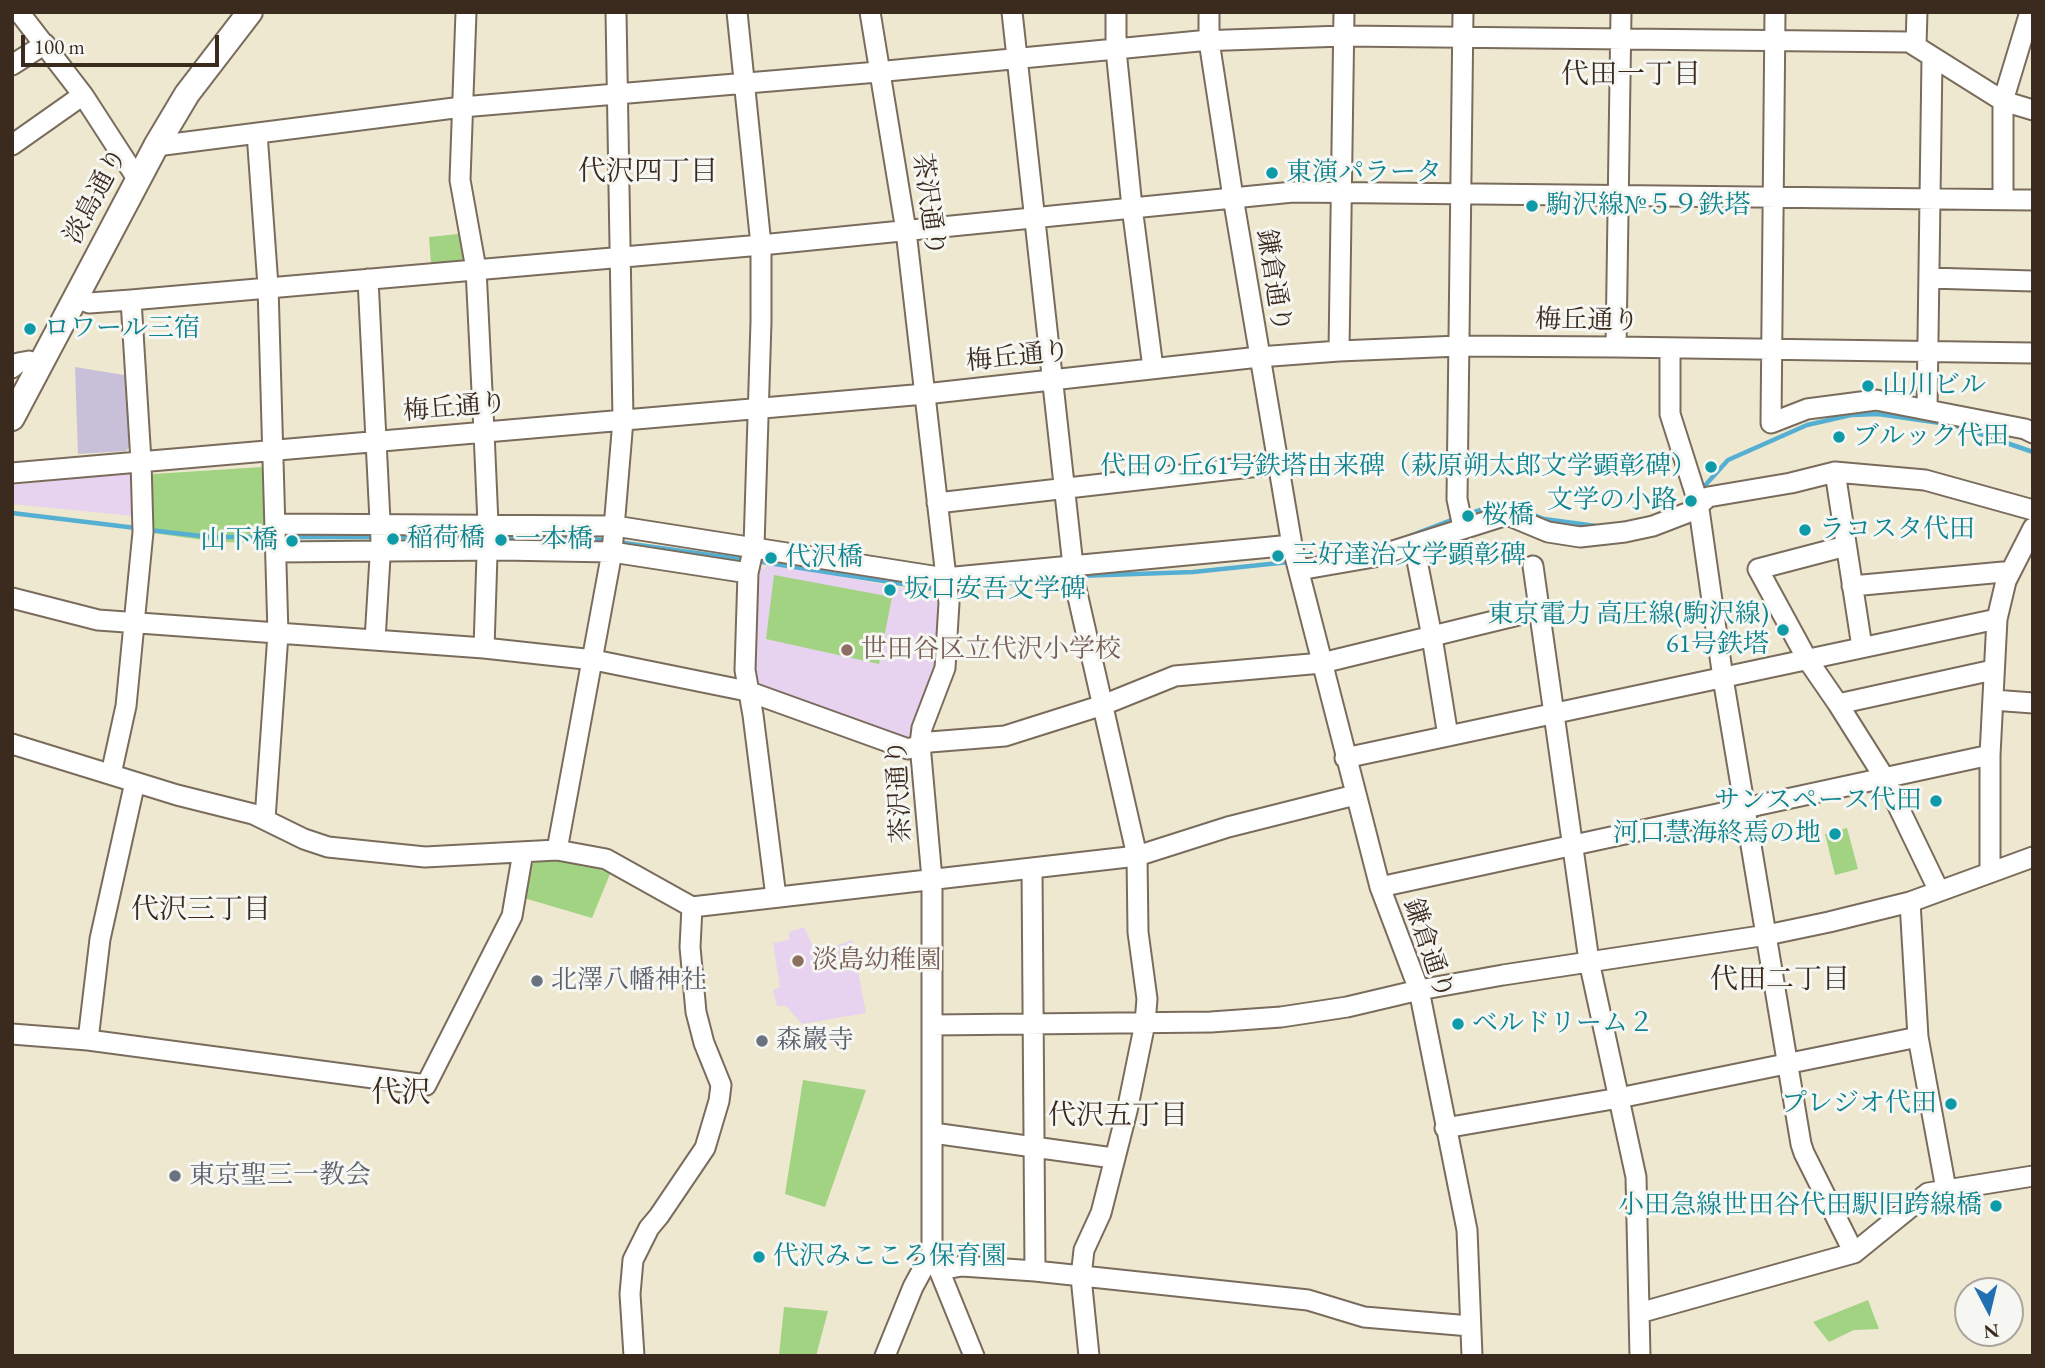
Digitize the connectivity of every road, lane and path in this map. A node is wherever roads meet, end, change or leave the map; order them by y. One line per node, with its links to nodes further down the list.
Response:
1 (19, 12): 21 (street)
2 (250, 12): 36 (main road, 淡島通り)
3 (466, 12): 32 (street)
4 (616, 12): 29 (street)
5 (737, 12): 28 (street)
6 (870, 12): 27 (street, 茶沢通り)
7 (1012, 12): 24 (street)
8 (1116, 12): 23 (street)
9 (1209, 12): 19 (street, 鎌倉通り)
10 (1344, 12): 16 (street)
11 (1463, 12): 17 (street)
12 (1621, 12): 18 (street)
13 (1775, 12): 20 (street)
14 (1917, 12): 22 (street)
15 (2030, 12): 31 (street)
16 (1343, 36): 17 (street); 19 (street); 38 (street)
17 (1463, 38): 18 (street); 39 (street)
18 (1621, 39): 20 (street); 40 (street)
19 (1209, 41): 23 (street); 41 (street, 鎌倉通り)
20 (1775, 41): 22 (street); 42 (street)
21 (45, 44): 26 (street); 30 (street)
22 (1916, 46): 25 (street)
23 (1116, 50): 24 (street); 46 (street)
24 (1018, 58): 27 (street); 47 (street)
25 (1932, 58): 31 (street); 43 (street)
26 (12, 65)
27 (880, 71): 28 (street); 48 (street, 茶沢通り)
28 (745, 83): 29 (street); 49 (street)
29 (618, 93): 32 (street); 50 (street)
30 (83, 95): 35 (street); 37 (street)
31 (2003, 100): 33 (street); 44 (street)
32 (462, 107): 34 (street); 51 (street)
33 (2033, 110)
34 (257, 134): 36 (street); 55 (street)
35 (12, 145)
36 (156, 146): 37 (main road, 淡島通り)
37 (138, 180): 56 (main road, 淡島通り)
38 (1342, 191): 39 (street); 41 (street); 62 (street)
39 (1460, 192): 40 (street); 58 (street)
40 (1619, 194): 42 (street); 59 (street)
41 (1233, 197): 46 (street); 65 (street, 鎌倉通り)
42 (1772, 197): 43 (street); 61 (street)
43 (1930, 199): 44 (street); 52 (street)
44 (2003, 199): 45 (street)
45 (2033, 200)
46 (1132, 207): 47 (street); 68 (street)
47 (1036, 218): 48 (street); 69 (street)
48 (906, 231): 49 (street); 70 (street, 茶沢通り)
49 (761, 245): 50 (street); 71 (street)
50 (620, 257): 51 (street); 74 (street)
51 (476, 269): 53 (street); 75 (street)
52 (1929, 278): 54 (street); 63 (street)
53 (368, 279): 55 (street); 77 (street)
54 (2033, 281)
55 (268, 286): 57 (street); 78 (street)
56 (76, 298): 57 (street); 66 (main road, 淡島通り)
57 (131, 300): 79 (street)
58 (1459, 346): 59 (street, 梅丘通り); 62 (street, 梅丘通り); 87 (street)
59 (1616, 346): 60 (street, 梅丘通り)
60 (1670, 349): 61 (street, 梅丘通り); 84 (street)
61 (1771, 350): 63 (street, 梅丘通り); 72 (street)
62 (1339, 351): 65 (street, 梅丘通り)
63 (1929, 352): 64 (street, 梅丘通り); 72 (street)
64 (2033, 353)
65 (1259, 357): 68 (street, 梅丘通り); 80 (street, 鎌倉通り)
66 (41, 365): 67 (street); 73 (main road, 淡島通り)
67 (12, 368)
68 (1153, 368): 69 (street, 梅丘通り)
69 (1054, 380): 70 (street, 梅丘通り); 83 (street)
70 (925, 394): 71 (street, 梅丘通り); 85 (street, 茶沢通り)
71 (758, 408): 74 (street, 梅丘通り); 95 (street)
72 (1927, 409): 76 (street)
73 (12, 418)
74 (623, 420): 75 (street, 梅丘通り); 92 (street)
75 (484, 432): 77 (street, 梅丘通り); 91 (street)
76 (2033, 433)
77 (377, 441): 78 (street, 梅丘通り); 90 (street)
78 (274, 451): 79 (street, 梅丘通り); 89 (street)
79 (141, 461): 82 (street, 梅丘通り); 105 (street)
80 (1277, 464): 83 (street); 96 (street, 鎌倉通り)
81 (1835, 472): 84 (street); 86 (street); 94 (street)
82 (12, 473)
83 (1066, 490): 85 (street); 98 (street)
84 (1697, 500): 87 (street); 115 (street)
85 (937, 503): 100 (street, 茶沢通り)
86 (2033, 510)
87 (1461, 519): 93 (street)
88 (2033, 528): 99 (street)
89 (276, 536): 90 (street); 90 (street); 106 (street)
90 (381, 536): 91 (street); 108 (street)
91 (488, 536): 92 (street); 92 (street); 110 (street)
92 (613, 538): 95 (street); 95 (street); 112 (street)
93 (1414, 545): 96 (street); 107 (street)
94 (1846, 546): 101 (street); 111 (street)
95 (751, 559): 100 (street); 116 (street)
96 (1296, 559): 98 (street); 113 (street, 鎌倉通り)
97 (1533, 566): 103 (street)
98 (1074, 572): 100 (street); 120 (street)
99 (2009, 573): 101 (street); 104 (street)
100 (946, 583): 124 (street, 茶沢通り)
101 (1852, 586): 109 (street)
102 (12, 598): 105 (street)
103 (1539, 610): 107 (street); 121 (street)
104 (1997, 619): 109 (street); 114 (street)
105 (135, 622): 106 (street); 127 (street)
106 (278, 634): 108 (street); 132 (street)
107 (1432, 637): 113 (street); 122 (street)
108 (374, 640): 110 (street)
109 (1862, 647): 111 (street)
110 (484, 648): 112 (street)
111 (1807, 659): 115 (street); 119 (street)
112 (594, 660): 116 (street); 134 (street)
113 (1322, 663): 120 (street); 126 (street, 鎌倉通り)
114 (1993, 670): 117 (street); 119 (street)
115 (1723, 678): 121 (street); 131 (street)
116 (747, 691): 124 (street); 143 (street)
117 (1993, 699): 118 (street); 125 (street)
118 (2033, 703)
119 (1838, 704): 128 (street)
120 (1103, 705): 124 (street); 136 (street)
121 (1554, 713): 122 (street); 133 (street)
122 (1448, 736): 126 (street)
123 (12, 744): 127 (street)
124 (920, 744): 140 (street, 茶沢通り)
125 (1990, 755): 128 (street); 139 (street)
126 (1345, 758): 130 (street, 鎌倉通り)
127 (111, 774): 129 (street)
128 (1884, 777): 131 (street); 142 (street)
129 (135, 782): 132 (street); 154 (street)
130 (1355, 795): 136 (street); 141 (street, 鎌倉通り)
131 (1746, 807): 133 (street); 146 (street)
132 (265, 819): 135 (street)
133 (1571, 845): 141 (street); 147 (street)
134 (557, 850): 135 (street); 145 (street)
135 (523, 852): 154 (street)
136 (1137, 856): 138 (street); 149 (street)
137 (2033, 857): 139 (street)
138 (1032, 869): 140 (street); 150 (street)
139 (1990, 871): 142 (street)
140 (932, 879): 143 (street); 151 (street, 茶沢通り)
141 (1380, 887): 148 (street, 鎌倉通り)
142 (1939, 891): 144 (street)
143 (776, 897): 145 (street)
144 (1909, 902): 146 (street); 153 (street)
145 (692, 907): 169 (street)
146 (1767, 935): 147 (street); 155 (street)
147 (1588, 961): 148 (street); 156 (street)
148 (1419, 990): 149 (street); 157 (street, 鎌倉通り)
149 (1145, 1023): 150 (street); 160 (street)
150 (1035, 1024): 151 (street); 159 (street)
151 (932, 1025): 158 (street, 茶沢通り)
152 (12, 1034): 154 (street)
153 (1917, 1037): 155 (street); 162 (street)
154 (89, 1040)
155 (1788, 1063): 156 (street); 163 (street)
156 (1619, 1098): 157 (street); 167 (street)
157 (1445, 1128): 168 (street, 鎌倉通り)
158 (933, 1133): 159 (street); 164 (street, 茶沢通り)
159 (1035, 1148): 160 (street); 165 (street)
160 (1113, 1158): 166 (street)
161 (2033, 1176): 162 (street)
162 (1946, 1189): 163 (street)
163 (1854, 1253): 167 (street)
164 (935, 1261): 165 (street); 170 (street, 茶沢通り); 171 (street)
165 (1035, 1271): 166 (street)
166 (1081, 1277): 168 (street); 172 (street)
167 (1639, 1314): 174 (street)
168 (1470, 1326): 173 (street, 鎌倉通り)
169 (634, 1356)
170 (885, 1356)
171 (974, 1356)
172 (1089, 1356)
173 (1472, 1356)
174 (1640, 1356)

